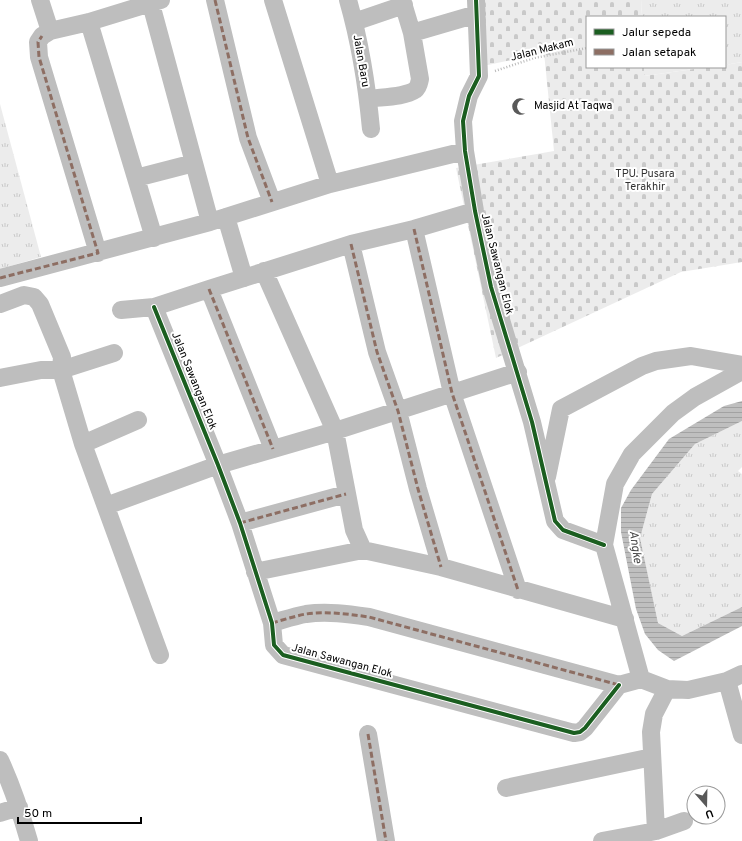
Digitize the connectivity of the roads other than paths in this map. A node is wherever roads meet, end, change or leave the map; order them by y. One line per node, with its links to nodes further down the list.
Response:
1 (40, 0): 11 (street)
2 (215, 0): 19 (street)
3 (273, 0): 18 (street)
4 (348, 0): 10 (street, Jalan Baru)
5 (156, 2): 7 (street); 16 (street)
6 (403, 3): 10 (street, Jalan Baru); 12 (street, Jalan Baru)
7 (120, 6): 9 (street)
8 (476, 7): 12 (street); 15 (street, Jalan Sawangan Elok)
9 (89, 22): 11 (street); 17 (street)
10 (354, 22): 13 (street, Jalan Baru)
11 (50, 31): 25 (street)
12 (412, 34): 13 (street, Jalan Baru)
13 (368, 99): 14 (street, Jalan Baru)
14 (371, 129)
15 (465, 151): 18 (street); 20 (street, Jalan Sawangan Elok)
16 (194, 163): 17 (street); 21 (street)
17 (136, 178): 23 (street)
18 (330, 184): 19 (street)
19 (272, 202): 21 (street)
20 (475, 210): 22 (street, Jalan Sawangan Elok); 37 (street, Jalan Sawangan Elok)
21 (218, 220): 23 (street); 28 (street)
22 (414, 229): 24 (street, Jalan Sawangan Elok); 39 (street)
23 (154, 238): 25 (street)
24 (351, 244): 26 (street, Jalan Sawangan Elok); 41 (street)
25 (98, 253): 27 (street)
26 (264, 271): 28 (street, Jalan Sawangan Elok); 44 (street)
27 (0, 278)
28 (244, 278): 29 (street, Jalan Sawangan Elok)
29 (209, 288): 31 (street, Jalan Sawangan Elok); 46 (street)
30 (0, 304): 35 (street)
31 (154, 307): 32 (street, Jalan Sawangan Elok); 47 (street, Jalan Sawangan Elok)
32 (121, 310)
33 (114, 353): 35 (street)
34 (742, 365): 40 (street)
35 (61, 370): 38 (street); 45 (street)
36 (742, 371): 52 (street)
37 (518, 372): 39 (street); 43 (street, Jalan Sawangan Elok)
38 (0, 378)
39 (452, 393): 41 (street); 56 (street)
40 (561, 409): 43 (street); 48 (street, Jalan Sawangan Elok)
41 (398, 411): 44 (street); 54 (street)
42 (138, 420): 45 (street)
43 (532, 422): 48 (street, Jalan Sawangan Elok)
44 (335, 431): 46 (street); 49 (street)
45 (83, 444): 50 (street)
46 (273, 449): 47 (street)
47 (218, 465): 50 (street); 51 (street, Jalan Sawangan Elok)
48 (546, 482): 52 (street, Jalan Sawangan Elok)
49 (346, 494): 51 (street); 53 (street)
50 (106, 506): 59 (street)
51 (240, 524): 55 (street, Jalan Sawangan Elok)
52 (604, 545): 57 (street)
53 (363, 550): 54 (street); 55 (street)
54 (440, 568): 56 (street)
55 (255, 572): 58 (street, Jalan Sawangan Elok)
56 (518, 590): 57 (street)
57 (625, 619): 61 (street)
58 (272, 623): 62 (street); 62 (street, Jalan Sawangan Elok)
59 (160, 655)
60 (735, 678): 63 (street); 65 (street)
61 (641, 679): 62 (street); 63 (street)
62 (619, 685)
63 (667, 689): 66 (street)
64 (368, 734): 74 (street)
65 (742, 735)
66 (652, 757): 68 (street); 72 (street)
67 (0, 760): 69 (street)
68 (506, 788)
69 (19, 807): 70 (street); 73 (street)
70 (0, 813)
71 (684, 821): 72 (street)
72 (656, 831): 75 (street)
73 (29, 841)
74 (386, 841)
75 (602, 841)

